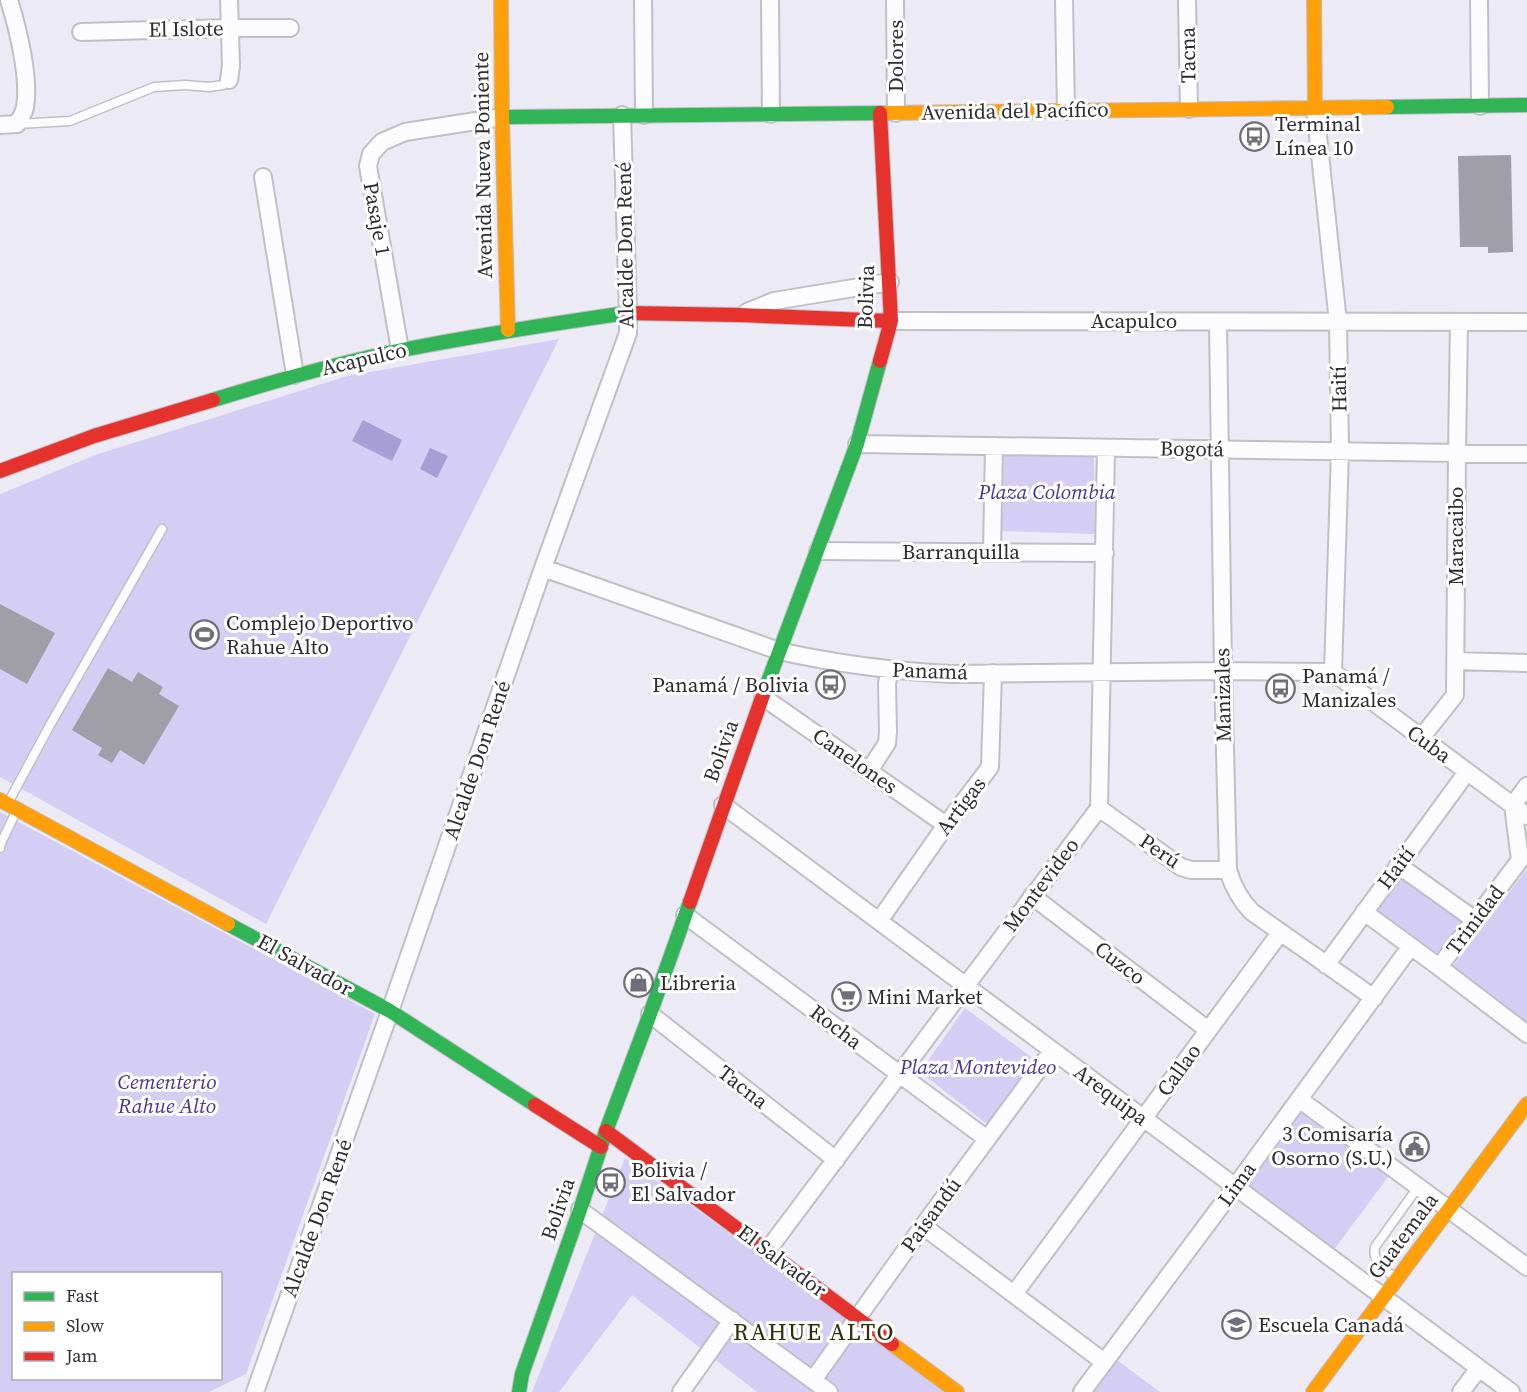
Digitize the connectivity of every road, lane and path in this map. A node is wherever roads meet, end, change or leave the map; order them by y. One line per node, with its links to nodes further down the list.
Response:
1 (230, 0): 11 (street)
2 (501, 0): 24 (street, Avenida Nueva Poniente)
3 (643, 0): 22 (street)
4 (770, 0): 21 (street)
5 (896, 0): 20 (street, Dolores)
6 (1064, 0): 19 (street)
7 (1187, 0): 18 (street, Tacna)
8 (1314, 0): 17 (street)
9 (1479, 0): 16 (street)
10 (8, 9): 25 (street)
11 (230, 28): 12 (street, El Islote); 13 (street, El Islote); 14 (street)
12 (290, 28)
13 (81, 32)
14 (229, 80): 25 (lane)
15 (1527, 105): 16 (street, Avenida del Pacífico)
16 (1480, 106): 17 (street, Avenida del Pacífico)
17 (1315, 108): 18 (street, Avenida del Pacífico); 33 (street, Haití)
18 (1189, 109): 19 (street, Avenida del Pacífico)
19 (1066, 111): 20 (street, Avenida del Pacífico)
20 (888, 112): 21 (street, Avenida del Pacífico); 28 (street, Bolivia)
21 (771, 114): 22 (street, Avenida del Pacífico)
22 (644, 115): 23 (street, Avenida del Pacífico)
23 (622, 116): 24 (street, Avenida del Pacífico); 29 (street, Alcalde Don René)
24 (502, 117): 36 (street, Avenida Nueva Poniente); 37 (street, Pasaje 1)
25 (17, 124): 26 (street)
26 (0, 125)
27 (262, 177): 38 (street)
28 (890, 282): 30 (street, Acapulco); 31 (street, Bolivia)
29 (628, 313): 30 (street, Acapulco); 36 (street, Acapulco); 51 (street, Alcalde Don René)
30 (740, 315): 31 (street, Acapulco)
31 (891, 321): 32 (street, Acapulco); 39 (street, Bolivia)
32 (1218, 322): 33 (street, Acapulco); 42 (street, Manizales)
33 (1338, 322): 34 (street, Acapulco); 43 (street, Haití)
34 (1460, 322): 35 (street, Acapulco); 44 (street, Maracaibo)
35 (1527, 322)
36 (508, 330): 37 (street, Acapulco)
37 (400, 350): 38 (street, Acapulco)
38 (295, 375): 46 (street, Acapulco)
39 (857, 444): 40 (street, Bogotá); 48 (street, Bolivia)
40 (994, 446): 41 (street, Bogotá); 49 (street)
41 (1107, 448): 42 (street, Bogotá); 50 (street)
42 (1219, 449): 43 (street, Bogotá); 56 (street, Manizales)
43 (1340, 451): 44 (street, Bogotá); 57 (street, Haití)
44 (1457, 453): 45 (street, Bogotá); 53 (street, Maracaibo)
45 (1527, 454)
46 (0, 471)
47 (162, 529): 65 (lane)
48 (818, 551): 49 (street, Barranquilla); 52 (street, Bolivia)
49 (992, 552): 50 (street, Barranquilla)
50 (1105, 553): 59 (street)
51 (543, 568): 52 (street, Panamá); 85 (street, Alcalde Don René)
52 (780, 651): 55 (street, Panamá); 60 (street, Bolivia)
53 (1456, 661): 54 (street); 61 (street, Maracaibo)
54 (1527, 663)
55 (890, 670): 58 (street, Panamá); 62 (street)
56 (1222, 671): 57 (street, Panamá); 59 (street, Panamá); 73 (street, Manizales)
57 (1333, 672): 61 (street, Cuba)
58 (993, 673): 59 (street, Panamá); 70 (street, Artigas)
59 (1102, 673): 68 (street)
60 (763, 697): 62 (street, Canelones); 66 (street, Bolivia)
61 (1421, 738): 63 (street, Cuba)
62 (869, 771): 70 (street, Canelones)
63 (1467, 772): 67 (street, Cuba); 72 (street, Haití)
64 (1527, 786): 67 (street)
65 (8, 805): 71 (lane); 85 (street, El Salvador)
66 (723, 805): 76 (street, Bolivia); 78 (street, Arequipa)
67 (1513, 805): 69 (street, Cuba); 77 (street, Trinidad)
68 (1099, 808): 73 (street, Perú); 74 (street, Montevideo)
69 (1527, 816)
70 (946, 825): 78 (street, Artigas)
71 (0, 848)
72 (1398, 865): 75 (street, Haití); 77 (street)
73 (1228, 870): 79 (street, Manizales)
74 (1032, 896): 83 (street, Montevideo); 87 (street, Cuzco)
75 (1364, 912): 80 (street); 81 (street, Haití)
76 (685, 915): 86 (street, Bolivia); 90 (street, Rocha)
77 (1475, 920): 82 (street, Trinidad)
78 (879, 921): 83 (street, Arequipa)
79 (1280, 933): 81 (street, Manizales); 87 (street, Callao)
80 (1411, 946): 82 (street); 84 (street, Lima)
81 (1326, 965): 84 (street, Manizales)
82 (1439, 967): 88 (street)
83 (966, 986): 89 (street, Arequipa); 90 (street, Montevideo)
84 (1374, 998): 91 (street, Lima)
85 (390, 1011): 96 (street, El Salvador); 113 (street, Alcalde Don René)
86 (650, 1014): 94 (street, Bolivia); 97 (street, Tacna)
87 (1208, 1030): 93 (street, Callao)
88 (1527, 1034)
89 (1052, 1051): 93 (street, Arequipa); 95 (street, Paisandú)
90 (900, 1075): 95 (street, Rocha); 97 (street, Montevideo)
91 (1299, 1099): 98 (street, Lima); 99 (street)
92 (1524, 1114): 101 (street, Guatemala)
93 (1143, 1119): 98 (street, Arequipa); 106 (street, Callao)
94 (606, 1131): 96 (street, Bolivia); 103 (street, El Salvador)
95 (987, 1139): 102 (street, Paisandú)
96 (601, 1147): 100 (street, Bolivia)
97 (836, 1160): 103 (street, Montevideo)
98 (1235, 1187): 107 (street, Arequipa); 110 (street, Lima)
99 (1418, 1187): 101 (street); 105 (lane)
100 (580, 1210): 109 (street); 114 (street, Bolivia)
101 (1449, 1210): 104 (street); 105 (street, Guatemala)
102 (923, 1226): 106 (street); 108 (street, Paisandú)
103 (767, 1251): 108 (street, El Salvador)
104 (1527, 1267)
105 (1397, 1279): 107 (street, Guatemala)
106 (1014, 1294): 110 (street)
107 (1383, 1298): 111 (street, Arequipa); 118 (street, Guatemala)
108 (857, 1317): 112 (street, Paisandú); 116 (street, El Salvador)
109 (732, 1320): 112 (street); 115 (street)
110 (1104, 1362): 117 (street, Lima)
111 (1479, 1368): 119 (street); 120 (street, Arequipa)
112 (820, 1388)
113 (255, 1392)
114 (519, 1392)
115 (681, 1392)
116 (957, 1392)
117 (1082, 1392)
118 (1313, 1392)
119 (1461, 1392)
120 (1511, 1392)

